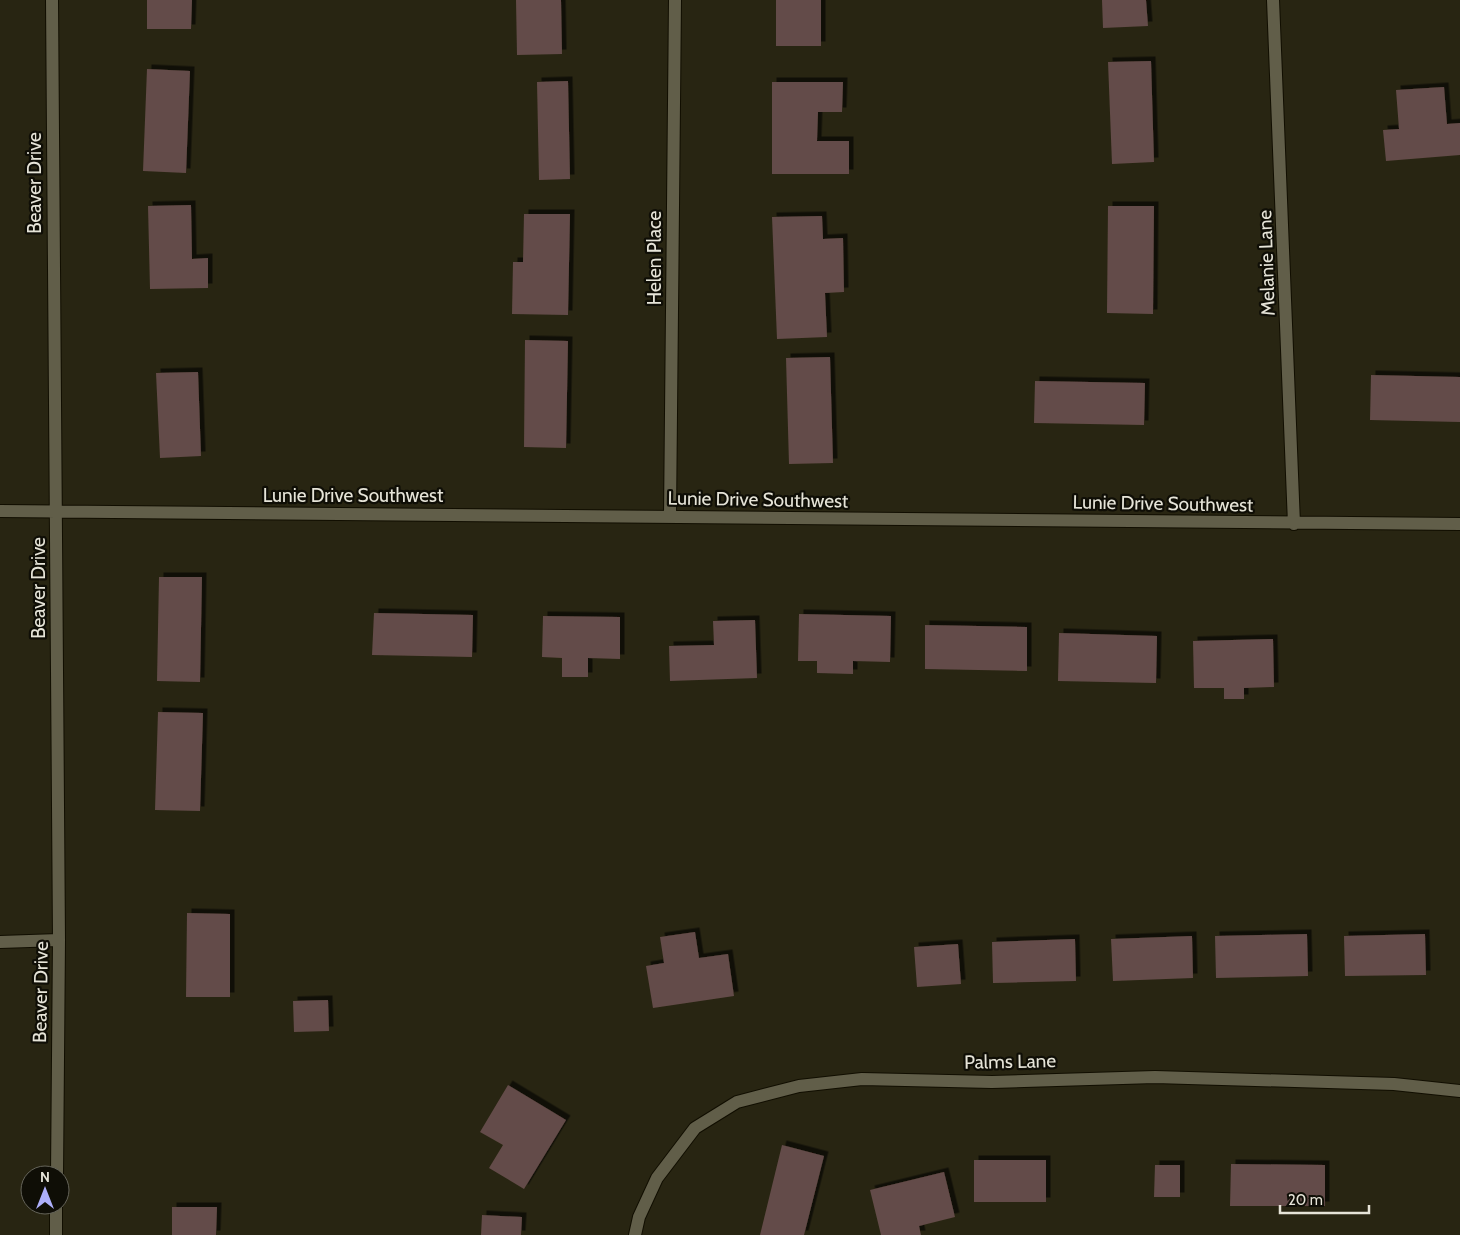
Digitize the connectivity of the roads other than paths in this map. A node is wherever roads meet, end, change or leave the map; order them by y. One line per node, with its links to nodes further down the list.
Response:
1 (52, 0): 5 (street, Beaver Drive)
2 (675, 0): 6 (street, Helen Place)
3 (1273, 0): 7 (street, Melanie Lane)
4 (0, 511): 5 (street, Lunie Drive Southwest)
5 (56, 512): 6 (street, Lunie Drive Southwest); 9 (street, Beaver Drive)
6 (670, 517): 7 (street, Lunie Drive Southwest)
7 (1294, 524): 8 (street, Lunie Drive Southwest)
8 (1460, 524)
9 (59, 940): 10 (street); 12 (street, Beaver Drive)
10 (0, 942)
11 (1460, 1091): 15 (street, Palms Lane)
12 (57, 1165)
13 (56, 1215): 14 (street)
14 (56, 1235)
15 (634, 1235)

